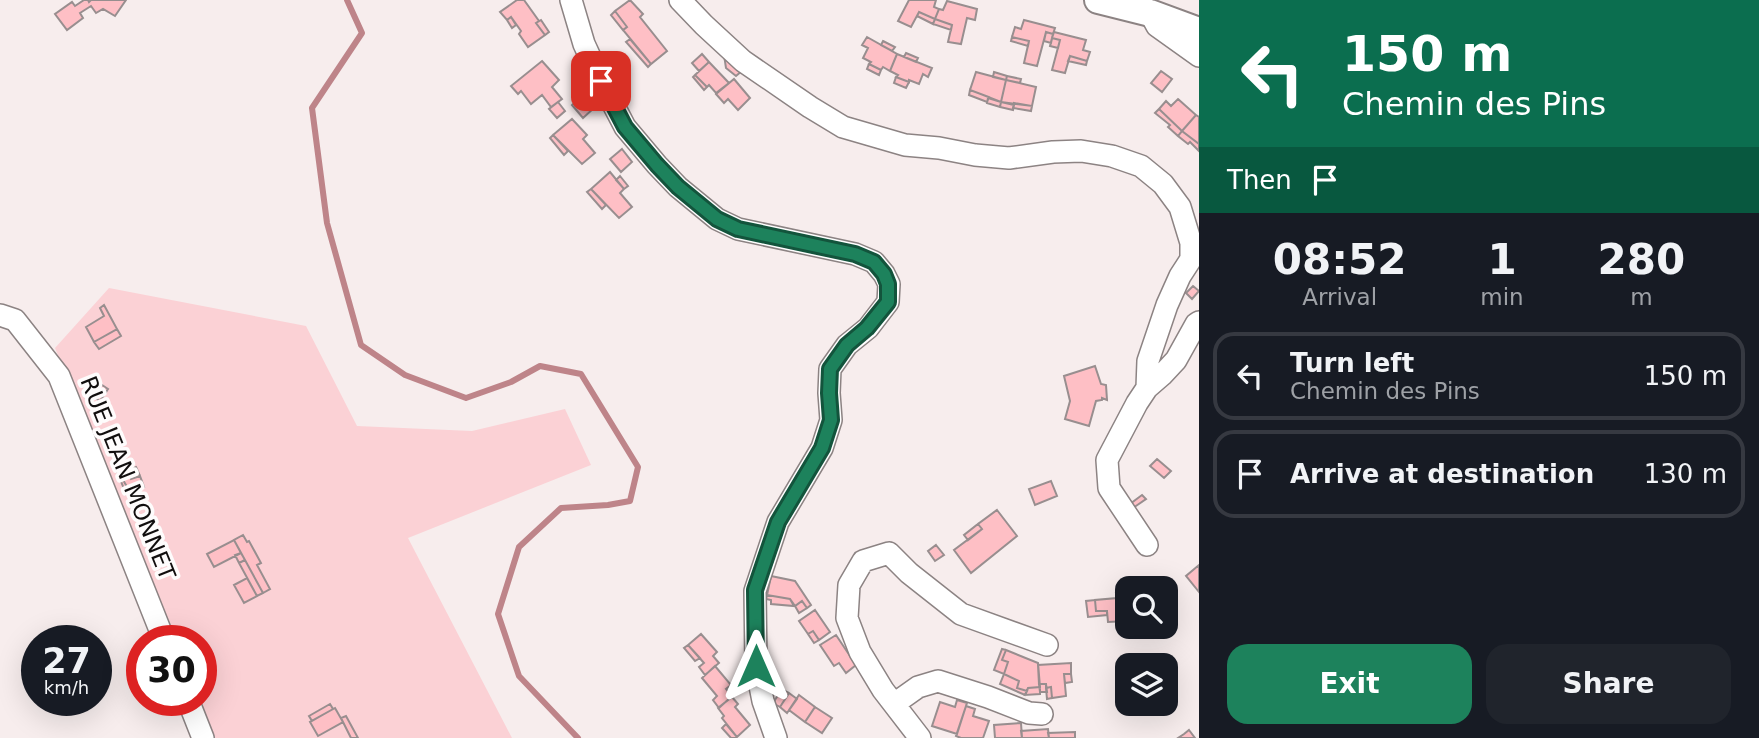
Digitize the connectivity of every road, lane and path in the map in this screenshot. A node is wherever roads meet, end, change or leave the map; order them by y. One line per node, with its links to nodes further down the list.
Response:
1 (571, 0): 17 (street)
2 (680, 0): 9 (street)
3 (1098, 0): 4 (street)
4 (1150, 13): 5 (street); 6 (street)
5 (1199, 31)
6 (1199, 56)
7 (0, 315): 11 (street, RUE JEAN MONNET)
8 (1199, 323): 9 (street)
9 (1147, 388): 10 (street)
10 (1147, 545)
11 (158, 625)
12 (1048, 645): 13 (street)
13 (894, 704): 14 (street); 18 (street)
14 (1042, 714)
15 (194, 716): 16 (street)
16 (203, 738)
17 (776, 738)
18 (920, 738)

